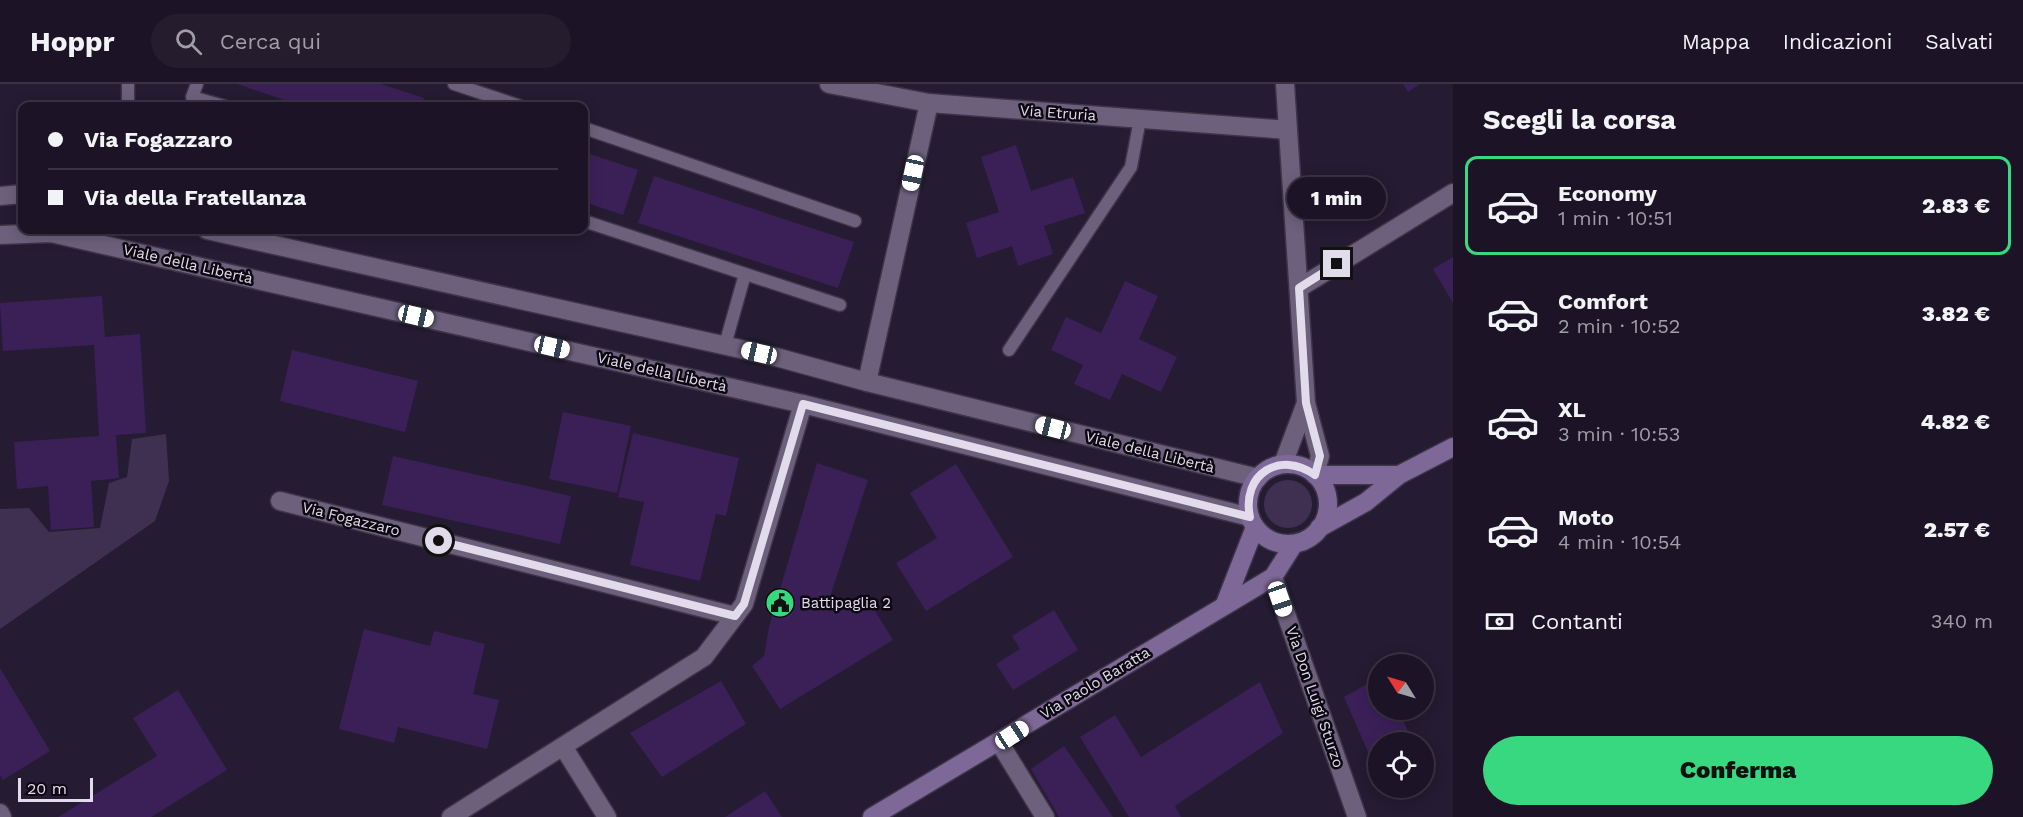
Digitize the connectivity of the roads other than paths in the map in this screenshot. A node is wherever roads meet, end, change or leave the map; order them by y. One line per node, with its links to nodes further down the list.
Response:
1 (128, 84): 6 (lane)
2 (197, 84): 7 (lane)
3 (454, 84): 8 (lane)
4 (829, 84): 9 (street, Via Etruria)
5 (1284, 84): 12 (street)
6 (128, 102)
7 (190, 102)
8 (508, 102)
9 (929, 103): 10 (street, Via Etruria); 27 (street)
10 (1140, 119): 12 (street, Via Etruria); 26 (lane)
11 (588, 129): 16 (lane)
12 (1288, 130): 23 (street)
13 (18, 194): 15 (street)
14 (1453, 194): 23 (street)
15 (0, 196)
16 (855, 221)
17 (588, 222): 22 (lane)
18 (34, 234): 21 (street, Viale della Libertà)
19 (55, 234): 29 (street, Viale della Libertà)
20 (225, 234): 25 (street, Viale della Libertà)
21 (0, 236)
22 (745, 274): 24 (lane); 25 (lane)
23 (1299, 288): 28 (street)
24 (840, 305)
25 (725, 345): 27 (street, Viale della Libertà)
26 (1009, 350)
27 (867, 382): 34 (street, Viale della Libertà)
28 (1306, 403): 31 (street); 32 (street)
29 (803, 404): 36 (street, Viale della Libertà); 41 (street)
30 (1453, 447): 33 (main road)
31 (1283, 464): 32 (main road); 34 (main road)
32 (1315, 475): 33 (main road); 37 (main road)
33 (1399, 476): 37 (main road)
34 (1258, 478): 36 (main road)
35 (280, 501): 41 (street, Via Fogazzaro)
36 (1253, 522): 38 (main road); 40 (main road)
37 (1319, 528): 38 (main road)
38 (1294, 543): 39 (main road, Via Paolo Baratta)
39 (1273, 577): 40 (main road, Via Paolo Baratta); 50 (street, Via Don Luigi Sturzo)
40 (1225, 604): 42 (main road, Via Paolo Baratta)
41 (735, 616): 43 (street)
42 (999, 742): 48 (main road, Via Paolo Baratta); 49 (street)
43 (564, 748): 46 (street); 47 (street)
44 (0, 813): 45 (street)
45 (3, 817)
46 (451, 817)
47 (607, 817)
48 (872, 817)
49 (1045, 817)
50 (1357, 817)

